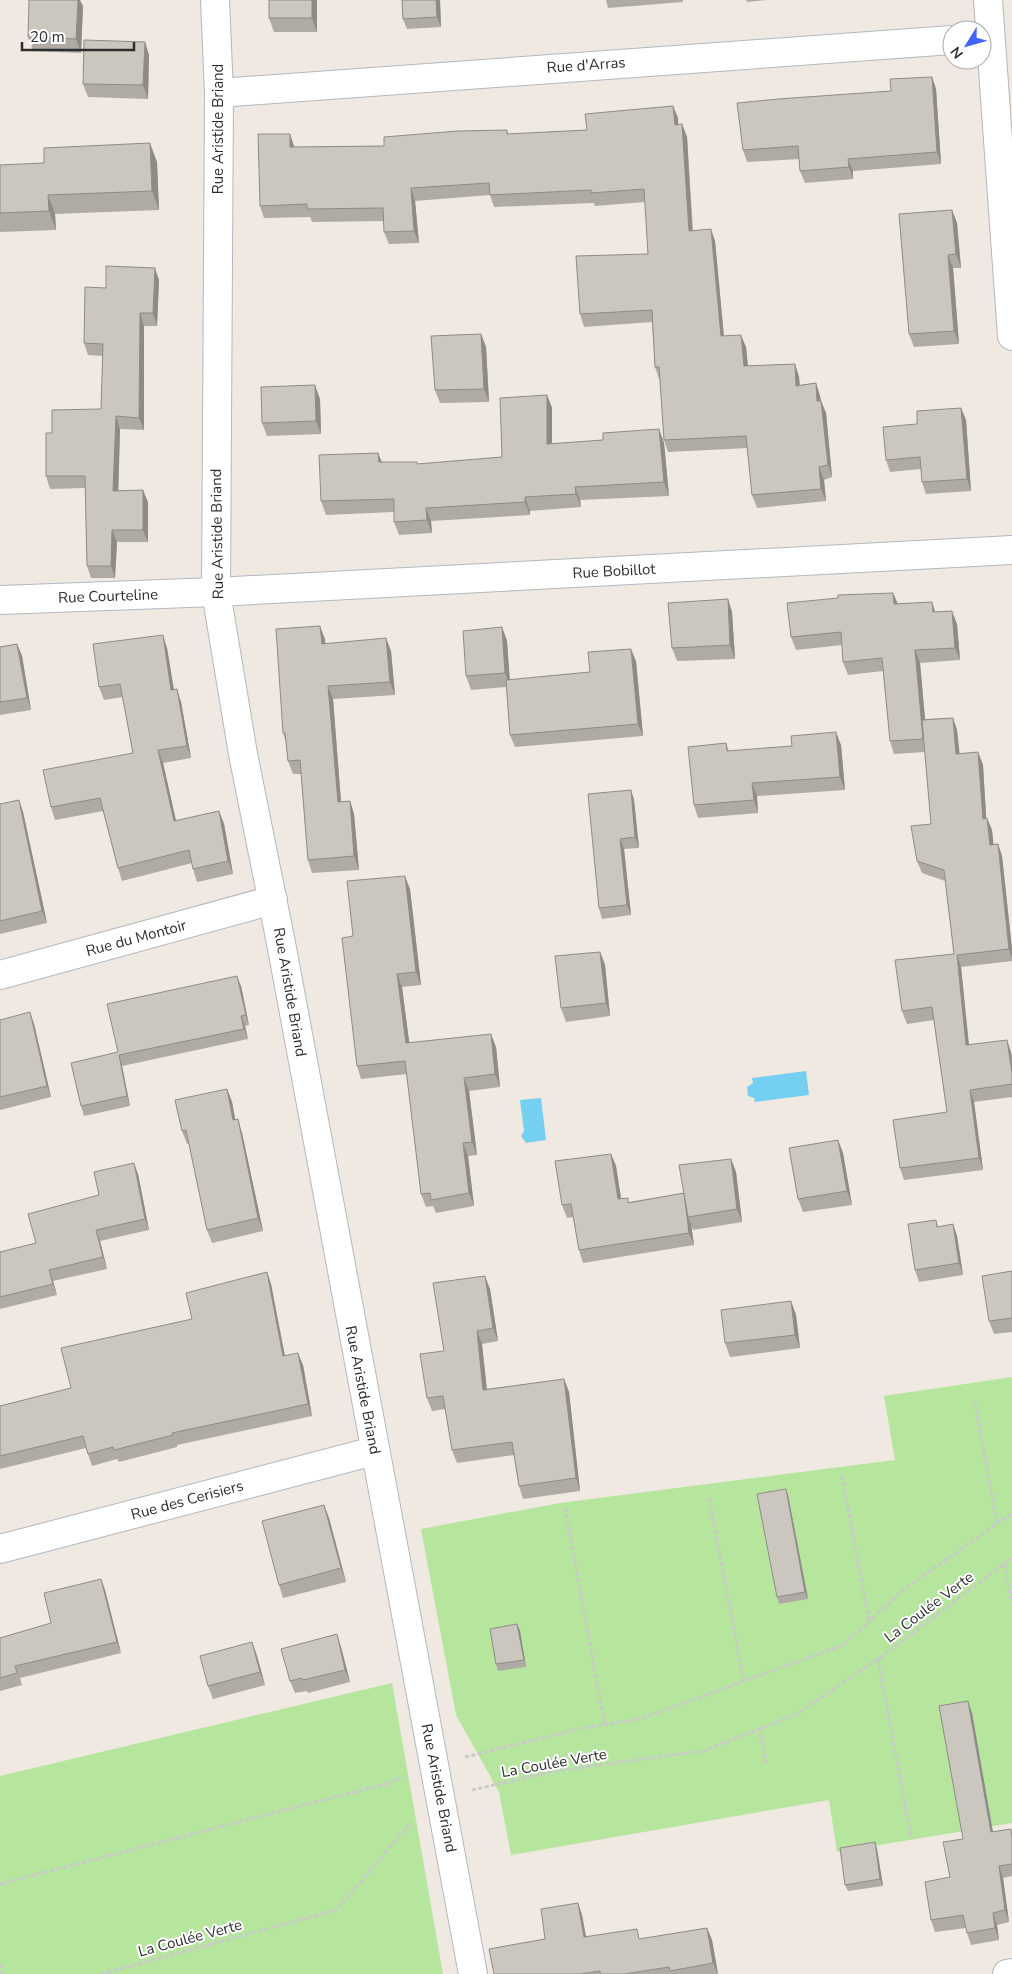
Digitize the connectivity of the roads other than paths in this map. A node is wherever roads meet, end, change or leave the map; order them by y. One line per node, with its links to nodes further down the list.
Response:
1 (215, 0): 6 (street, Rue Aristide Briand)
2 (988, 0): 3 (street)
3 (987, 20)
4 (942, 41): 6 (street, Rue d'Arras)
5 (989, 70): 7 (street)
6 (219, 93): 9 (street, Rue Aristide Briand)
7 (1012, 336)
8 (1012, 550): 9 (street, Rue Bobillot)
9 (216, 592): 10 (street, Rue Courteline); 11 (street, Rue Aristide Briand)
10 (0, 600)
11 (273, 900): 12 (street, Rue du Montoir); 13 (street, Rue Aristide Briand)
12 (0, 975)
13 (374, 1450): 14 (street, Rue des Cerisiers); 16 (street, Rue Aristide Briand)
14 (0, 1549)
15 (1012, 1973): 17 (street)
16 (473, 1974)
17 (1007, 1974)

